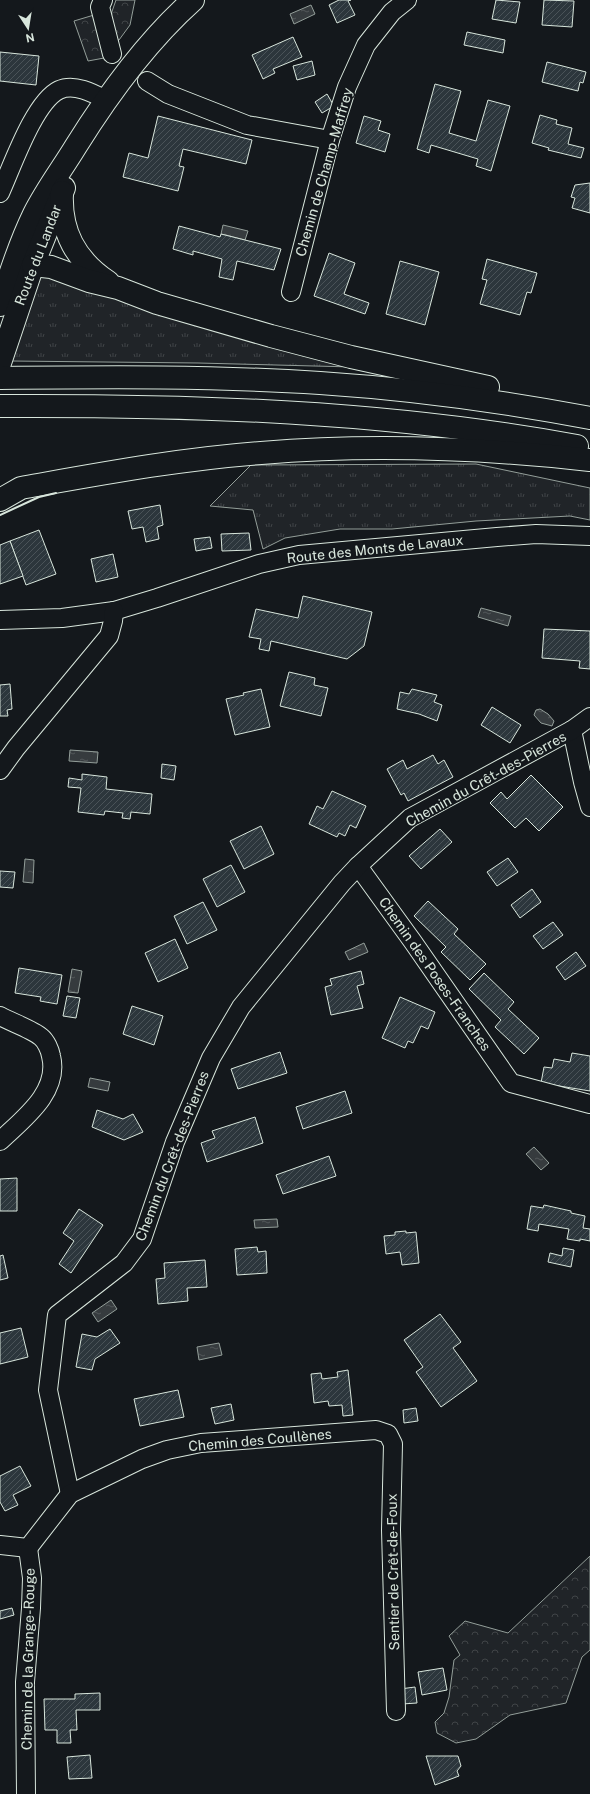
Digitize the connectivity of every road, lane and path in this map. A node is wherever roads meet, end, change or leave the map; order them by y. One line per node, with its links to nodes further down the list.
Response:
1 (103, 0): 4 (street)
2 (193, 0): 6 (main road, Route du Landar)
3 (408, 0): 7 (street, Chemin de Champ-Maffrey)
4 (112, 54)
5 (148, 81): 7 (street)
6 (106, 100): 8 (main road, Route du Landar); 10 (street)
7 (330, 140): 14 (street, Chemin de Champ-Maffrey)
8 (75, 148): 9 (main road, Route du Landar); 12 (main road, Route du Landar)
9 (62, 192): 11 (main road, Route du Landar); 13 (main road)
10 (0, 193)
11 (33, 265): 12 (main road); 13 (main road); 16 (main road, Route du Landar)
12 (9, 278): 15 (main road, Route du Landar)
13 (118, 288): 19 (main road)
14 (291, 292)
15 (0, 305)
16 (0, 363)
17 (0, 378): 20 (main road)
18 (0, 406): 21 (main road)
19 (590, 412)
20 (590, 418)
21 (590, 448)
22 (590, 460): 23 (main road)
23 (10, 489): 24 (main road)
24 (0, 500)
25 (590, 536): 26 (street, Route des Monts de Lavaux)
26 (114, 610): 27 (street, Route des Monts de Lavaux); 30 (street)
27 (0, 620)
28 (590, 717): 29 (street, Chemin du Crêt-des-Pierres)
29 (572, 730): 31 (street); 32 (street, Chemin du Crêt-des-Pierres)
30 (0, 770)
31 (590, 807)
32 (358, 866): 34 (street, Chemin des Poses-Franches); 37 (street, Chemin du Crêt-des-Pierres)
33 (0, 1016): 35 (street)
34 (590, 1104)
35 (0, 1141)
36 (388, 1434): 37 (street, Chemin des Coullènes); 40 (street, Sentier de Crêt-de-Foux)
37 (70, 1494): 39 (street, Chemin des Coullènes)
38 (0, 1545): 39 (street)
39 (28, 1548): 41 (street, Chemin de la Grange-Rouge)
40 (396, 1711)
41 (26, 1794)

